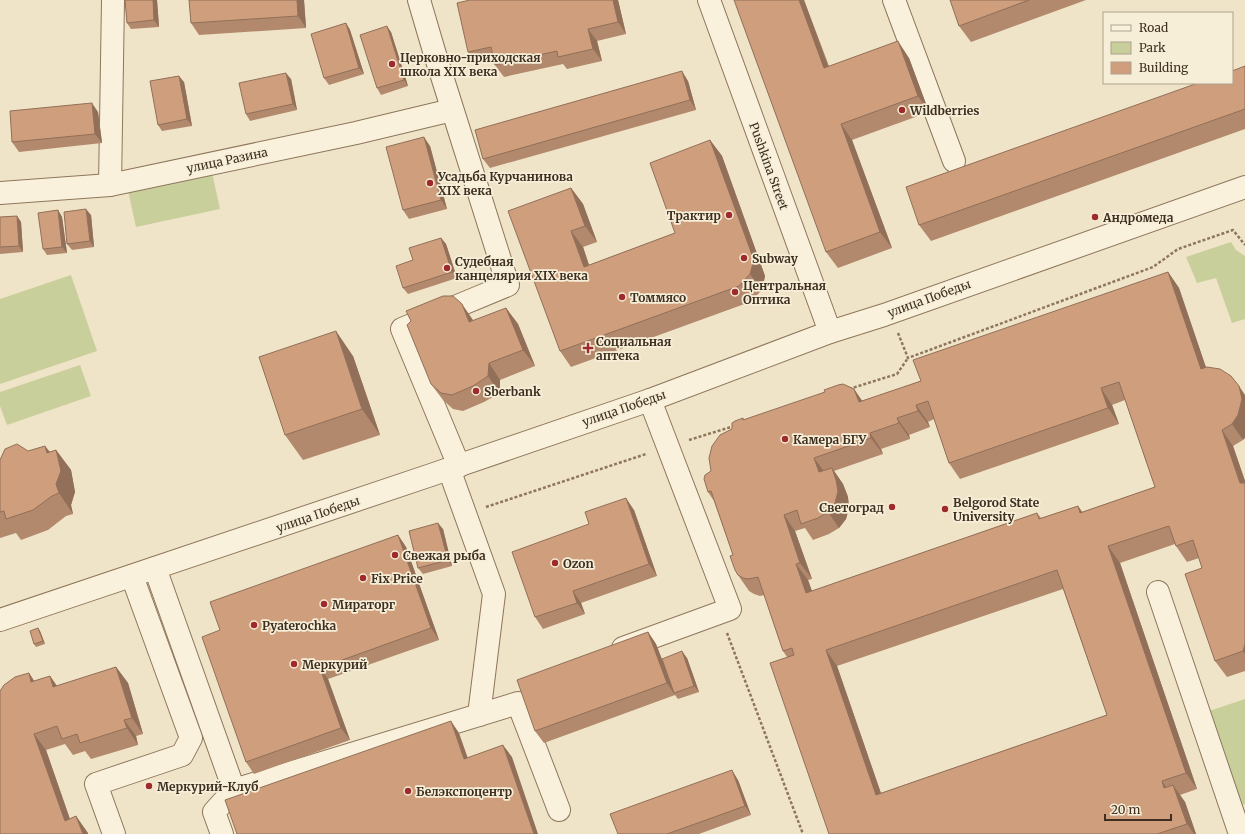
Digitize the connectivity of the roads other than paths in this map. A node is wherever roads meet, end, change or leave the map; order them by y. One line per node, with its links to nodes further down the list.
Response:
1 (113, 0): 7 (street)
2 (419, 0): 5 (street)
3 (708, 0): 10 (street, Pushkina Street)
4 (894, 0): 6 (street)
5 (452, 110): 7 (street, улица Разина); 12 (street)
6 (954, 161)
7 (110, 185): 9 (street, улица Разина)
8 (1245, 187): 10 (street, улица Победы)
9 (0, 193)
10 (830, 332): 11 (street, улица Победы)
11 (650, 400): 12 (street, улица Победы); 17 (street)
12 (454, 467): 13 (street, улица Победы); 18 (street)
13 (155, 568): 14 (street, улица Победы); 19 (street)
14 (132, 576): 16 (street, улица Победы); 21 (street)
15 (1158, 592): 23 (street)
16 (0, 620)
17 (603, 655)
18 (478, 715): 19 (street); 20 (street)
19 (234, 790): 22 (street)
20 (559, 810)
21 (114, 834)
22 (222, 834)
23 (1240, 834)

